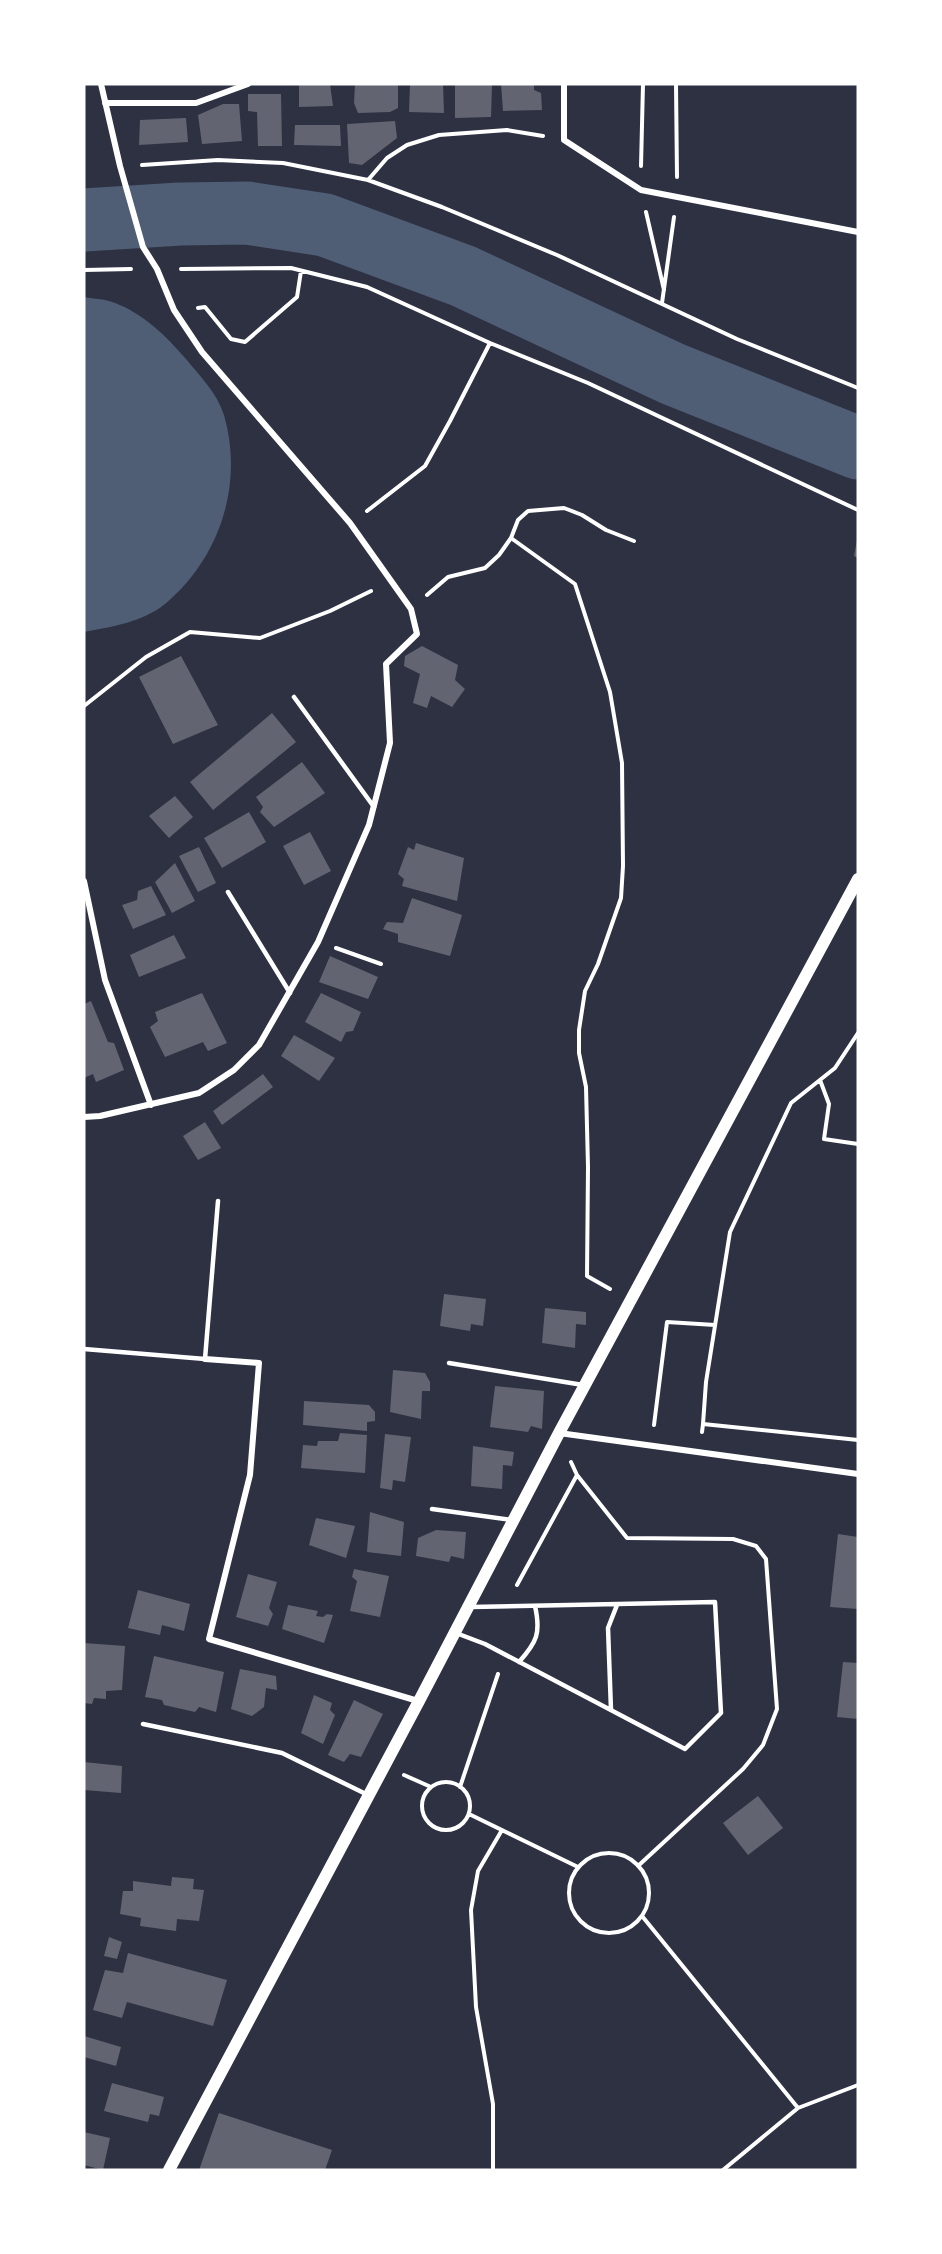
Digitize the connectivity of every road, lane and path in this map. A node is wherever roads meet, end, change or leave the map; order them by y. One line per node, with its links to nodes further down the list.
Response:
1 (101, 84): 6 (street)
2 (248, 84): 6 (street)
3 (564, 84): 7 (street)
4 (643, 84): 10 (path)
5 (676, 84): 11 (path)
6 (105, 103): 8 (street)
7 (564, 140): 9 (path); 10 (street)
8 (120, 166): 9 (path); 13 (street)
9 (368, 180): 17 (path)
10 (641, 190): 11 (street); 16 (path)
11 (677, 197): 12 (street); 16 (path)
12 (858, 232)
13 (157, 269): 14 (path); 15 (path); 18 (street)
14 (84, 270)
15 (301, 271): 18 (path); 19 (path)
16 (665, 293): 17 (path)
17 (662, 303): 20 (path)
18 (174, 310): 22 (street)
19 (490, 343): 21 (path); 22 (path)
20 (858, 388)
21 (858, 510)
22 (350, 523): 25 (street)
23 (511, 538): 24 (path); 26 (path); 42 (path)
24 (634, 541)
25 (391, 581): 26 (street); 28 (path)
26 (411, 609): 29 (street)
27 (294, 697): 29 (lane)
28 (84, 705)
29 (374, 807): 33 (street)
30 (858, 879): 42 (main road)
31 (84, 881): 38 (street)
32 (228, 892): 35 (lane)
33 (318, 942): 34 (path); 35 (street)
34 (381, 964)
35 (290, 993): 38 (street)
36 (858, 1033): 37 (path)
37 (820, 1080): 40 (path); 43 (path)
38 (151, 1106): 39 (street)
39 (84, 1117)
40 (858, 1144)
41 (218, 1201): 45 (lane)
42 (631, 1300): 47 (main road)
43 (715, 1325): 48 (path); 51 (path)
44 (84, 1349): 45 (lane)
45 (205, 1359): 61 (street)
46 (448, 1363): 47 (lane)
47 (585, 1386): 49 (main road)
48 (703, 1424): 50 (path); 52 (path)
49 (559, 1434): 51 (street); 55 (main road)
50 (858, 1440)
51 (652, 1446): 52 (street)
52 (700, 1453): 53 (street)
53 (858, 1474)
54 (432, 1509): 55 (lane)
55 (514, 1520): 58 (main road)
56 (617, 1605): 57 (lane); 62 (lane); 62 (lane)
57 (535, 1606): 58 (lane); 60 (lane)
58 (469, 1607): 59 (main road)
59 (455, 1632): 60 (lane); 61 (main road)
60 (519, 1662): 62 (lane)
61 (419, 1701): 64 (main road)
62 (611, 1710)
63 (143, 1724): 64 (lane)
64 (368, 1795): 71 (main road)
65 (469, 1814): 65 (path); 66 (path)
66 (502, 1830): 67 (path); 72 (path)
67 (578, 1867): 68 (path); 68 (path)
68 (642, 1916): 70 (path)
69 (858, 2085): 70 (path)
70 (798, 2108): 73 (path)
71 (169, 2170)
72 (493, 2170)
73 (723, 2170)

